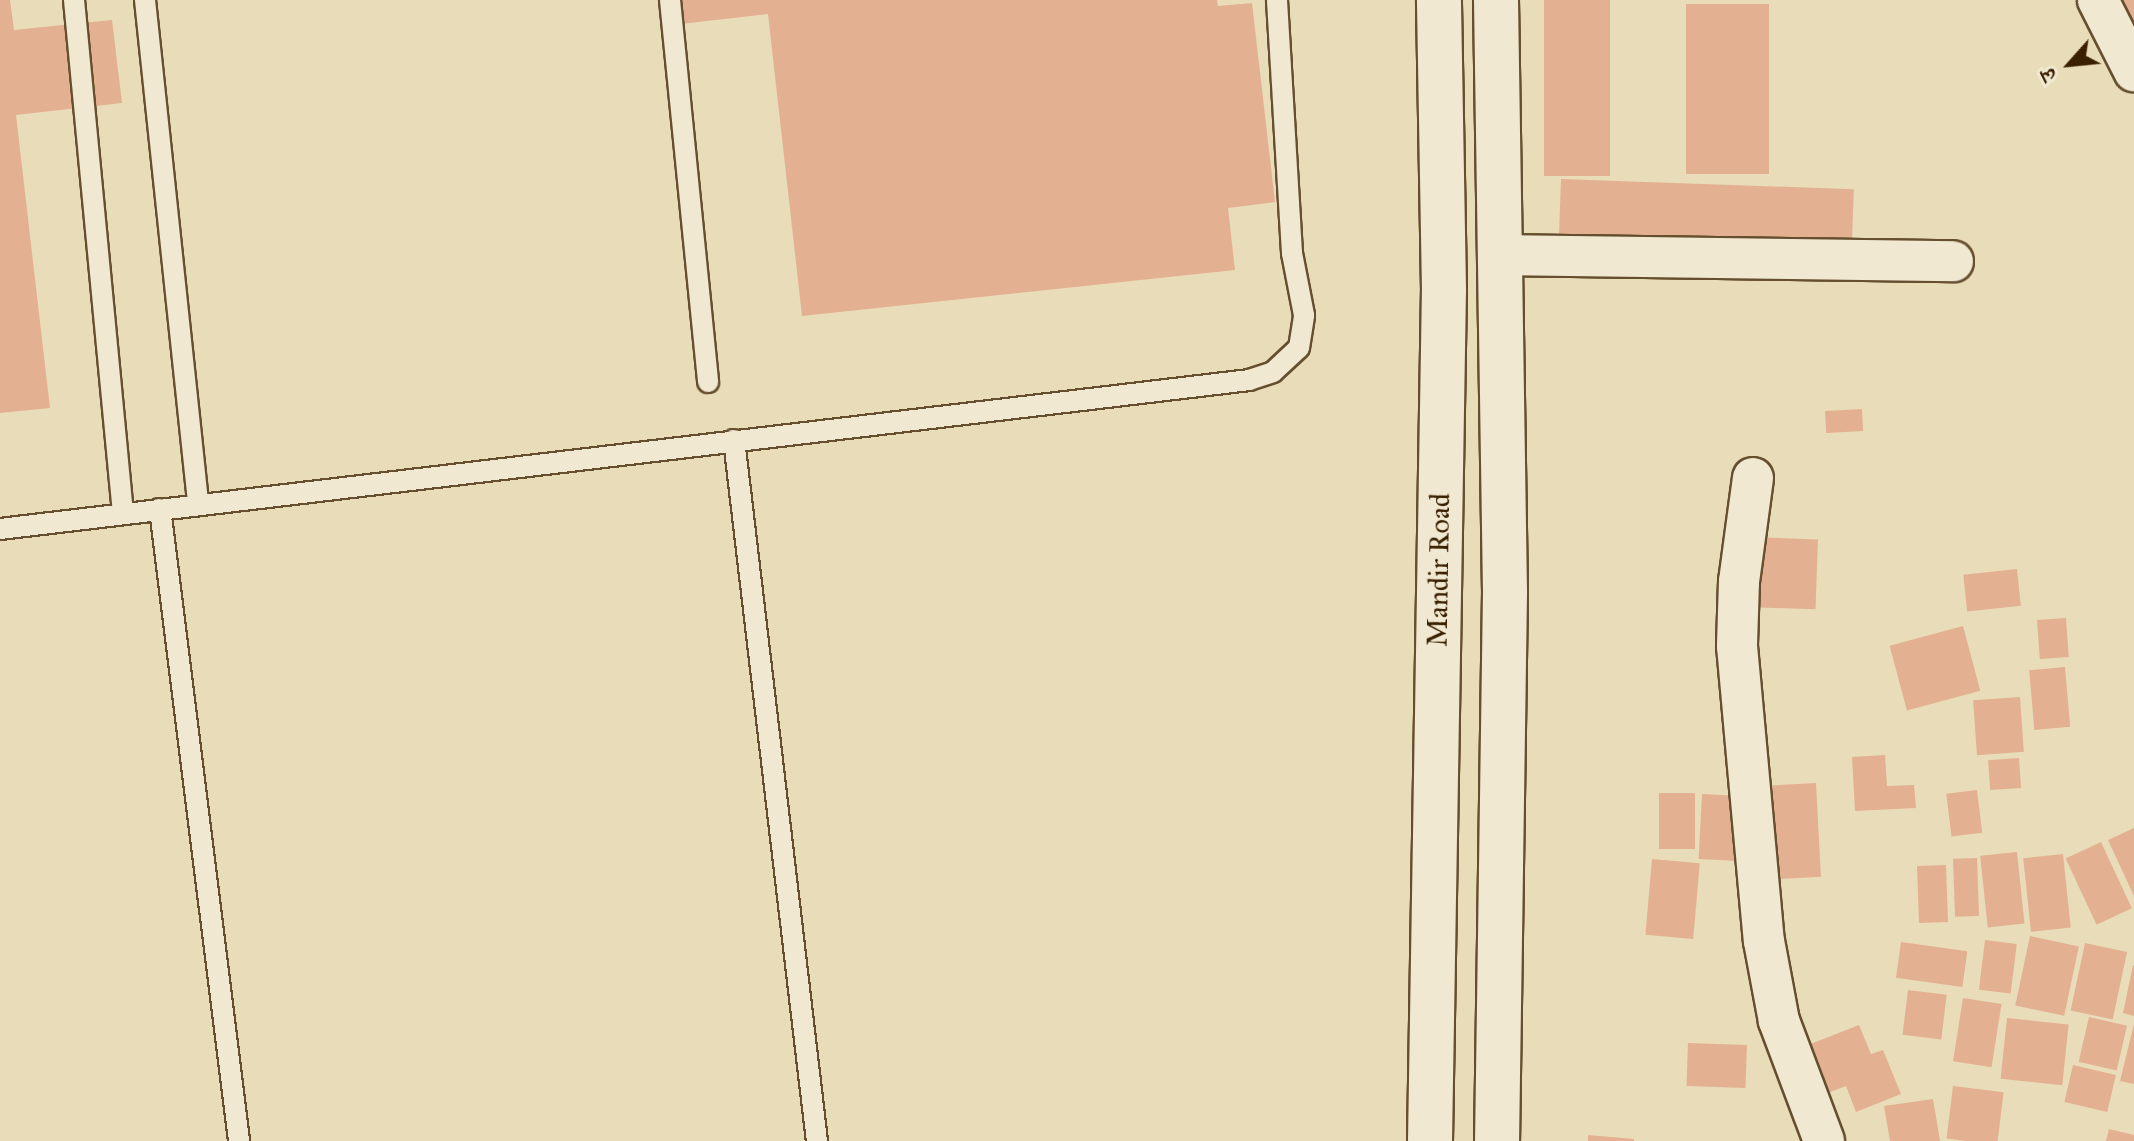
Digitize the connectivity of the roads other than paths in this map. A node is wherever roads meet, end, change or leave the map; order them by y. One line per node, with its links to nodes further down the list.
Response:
1 (74, 0): 16 (lane)
2 (145, 0): 14 (lane)
3 (670, 0): 11 (lane)
4 (1277, 0): 12 (lane)
5 (1439, 0): 19 (street, Mandir Road)
6 (1496, 0): 9 (street)
7 (2098, 0): 8 (street)
8 (2134, 71)
9 (1499, 255): 10 (street); 18 (street)
10 (1953, 261)
11 (708, 382)
12 (734, 440): 14 (lane); 21 (lane)
13 (1753, 478): 24 (street)
14 (198, 502): 15 (lane)
15 (160, 509): 16 (lane); 20 (lane)
16 (123, 514): 17 (lane)
17 (0, 529)
18 (1502, 777): 19 (street); 23 (street)
19 (1436, 778): 22 (street, Mandir Road)
20 (239, 1141)
21 (817, 1141)
22 (1430, 1141)
23 (1497, 1141)
24 (1824, 1141)

